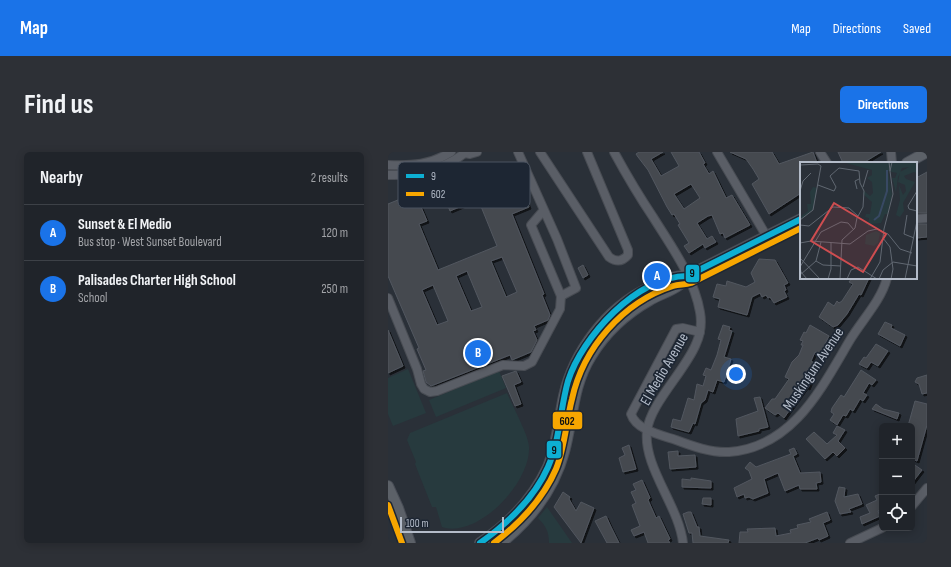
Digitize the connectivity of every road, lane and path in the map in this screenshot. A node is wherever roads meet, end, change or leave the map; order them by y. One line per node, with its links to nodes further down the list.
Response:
1 (451, 152): 12 (street)
2 (466, 152): 3 (street); 13 (street)
3 (477, 152)
4 (518, 152): 14 (street)
5 (540, 152): 6 (street)
6 (586, 152)
7 (614, 152): 28 (street, El Medio Avenue)
8 (718, 152): 27 (street)
9 (820, 152): 15 (street)
10 (891, 152): 16 (street)
11 (926, 152): 17 (main road)
12 (431, 162)
13 (450, 162)
14 (522, 162)
15 (826, 162)
16 (892, 162)
17 (909, 162)
18 (388, 165): 19 (street)
19 (398, 165)
20 (388, 175): 21 (street)
21 (398, 175)
22 (530, 180): 23 (street)
23 (543, 211): 30 (street); 30 (street)
24 (927, 218): 25 (street)
25 (917, 219)
26 (800, 220): 27 (main road)
27 (767, 237): 28 (main road)
28 (687, 276): 32 (street, El Medio Avenue); 40 (main road); 41 (main road)
29 (887, 279): 33 (street, Muskingum Avenue)
30 (560, 296): 31 (street)
31 (388, 298)
32 (700, 332): 33 (street, El Medio Avenue); 33 (street)
33 (648, 431): 42 (street, El Medio Avenue)
34 (388, 486): 36 (main road)
35 (927, 488): 37 (street)
36 (391, 498): 39 (main road)
37 (915, 502)
38 (879, 529): 43 (street)
39 (410, 543)
40 (480, 543)
41 (501, 543)
42 (683, 543)
43 (850, 543)

